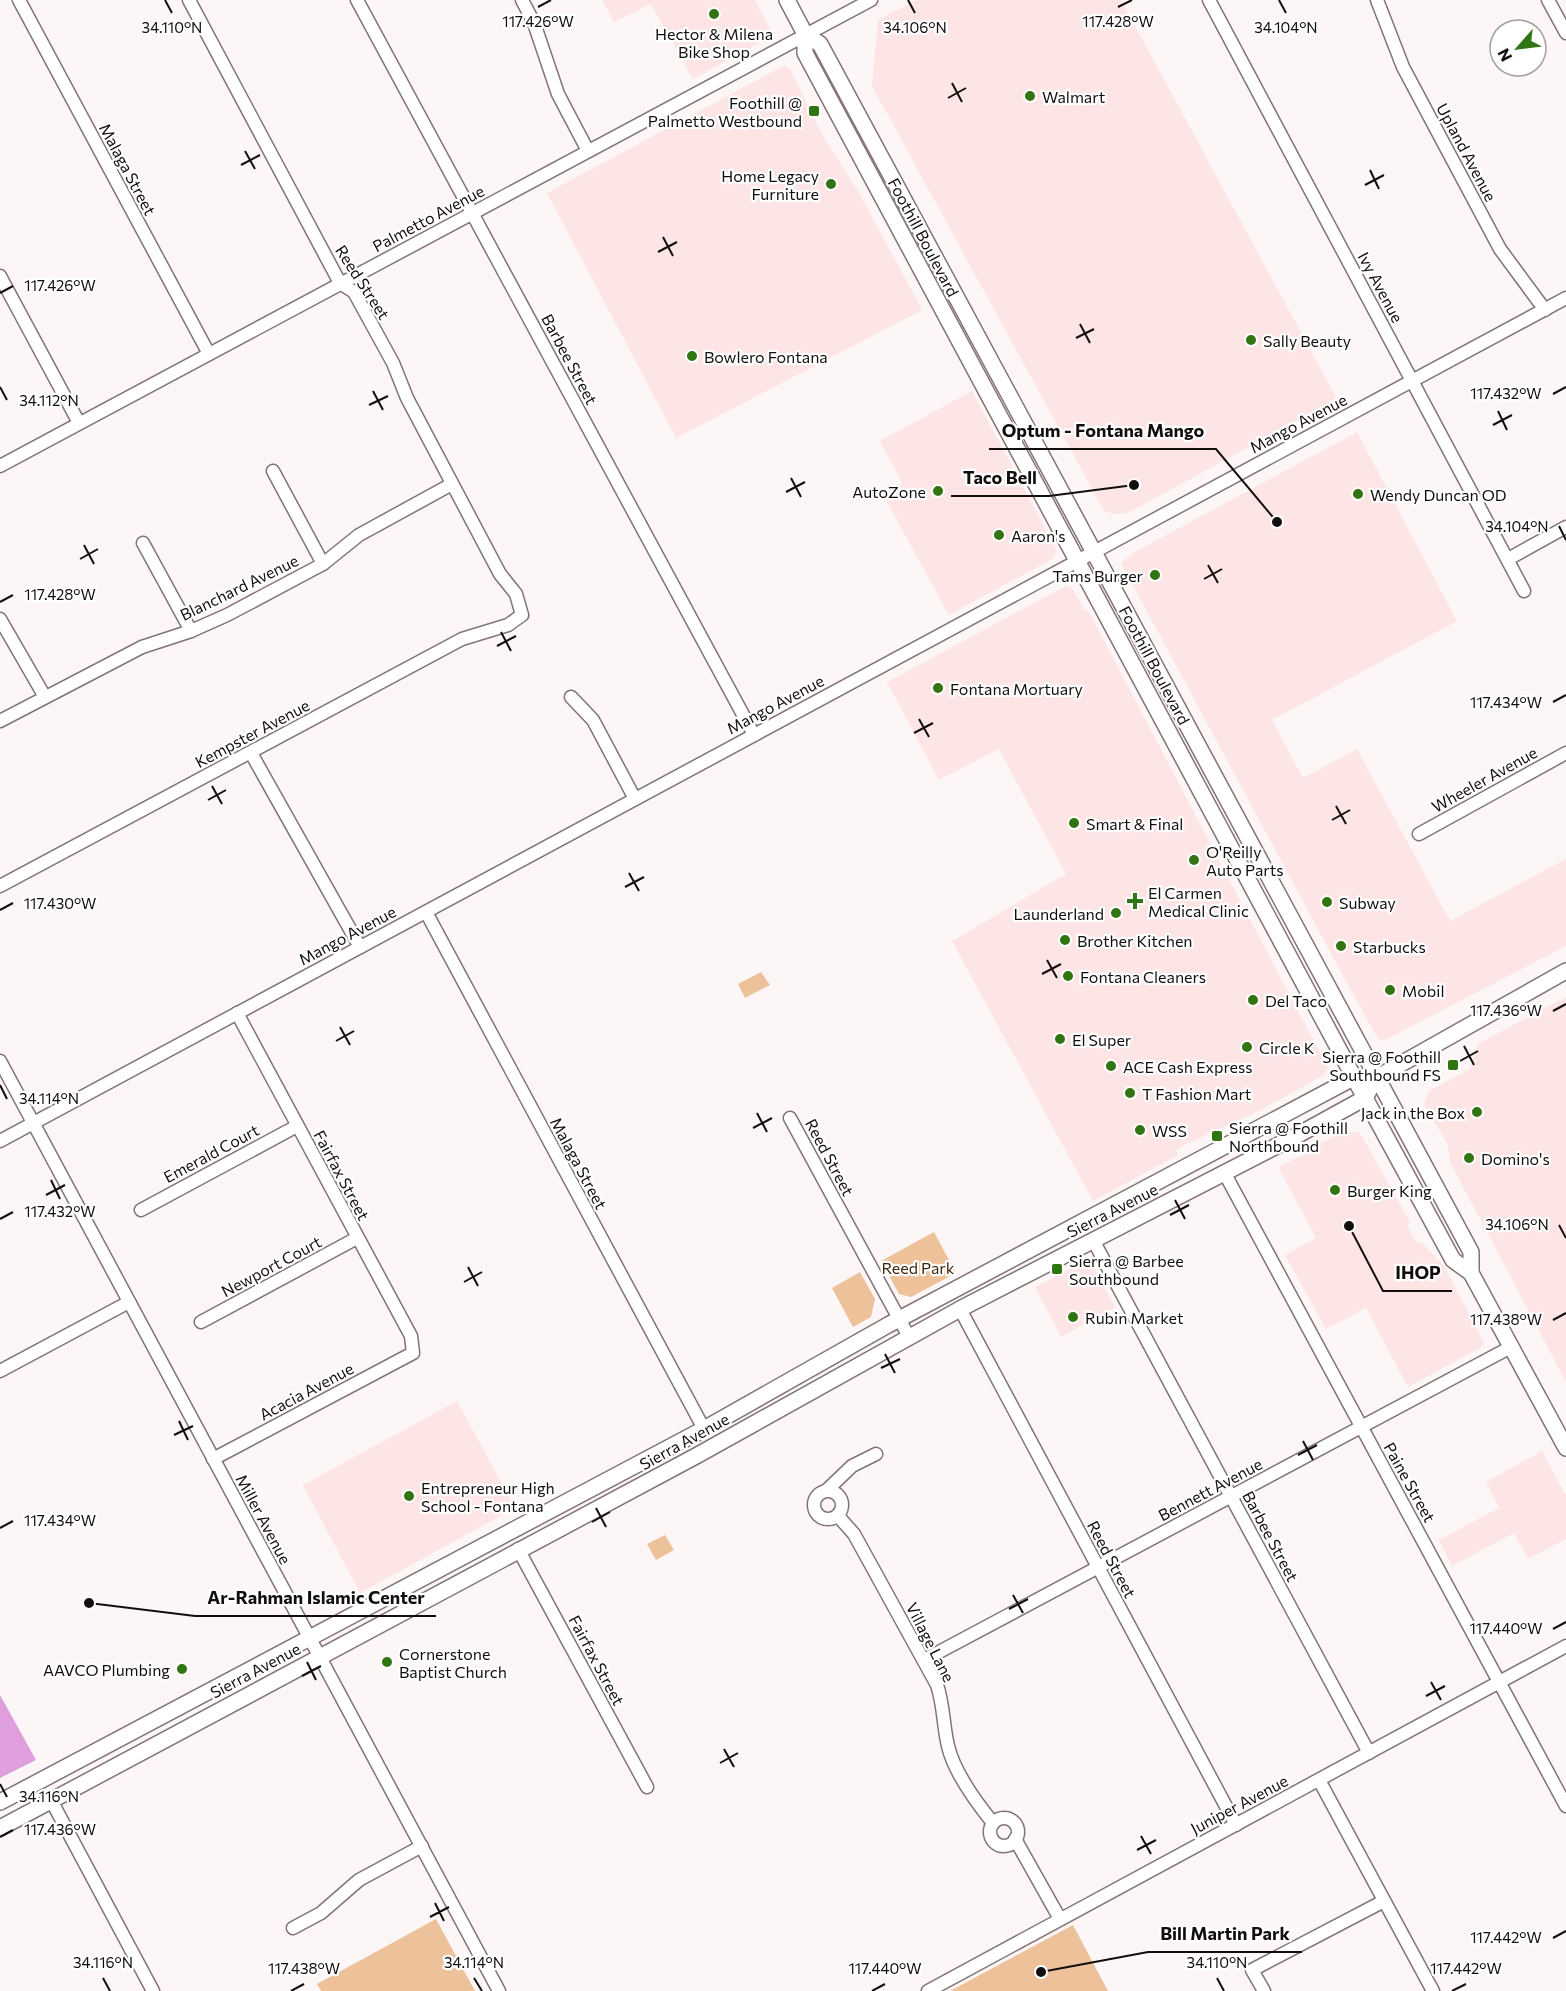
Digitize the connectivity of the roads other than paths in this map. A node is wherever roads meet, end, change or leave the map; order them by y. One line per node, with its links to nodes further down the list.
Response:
1 (19, 0): 20 (street, Malaga Street)
2 (189, 0): 15 (street, Reed Street)
3 (357, 0): 13 (street, Barbee Street)
4 (522, 0): 12 (street)
5 (787, 0): 11 (main road, Foothill Boulevard)
6 (871, 0): 11 (street, Palmetto Avenue)
7 (1209, 0): 21 (street, Ivy Avenue)
8 (1377, 0): 17 (street, Upland Avenue)
9 (1548, 0): 10 (street)
10 (1566, 33)
11 (805, 34): 12 (street, Palmetto Avenue); 18 (main road, Foothill Boulevard); 19 (main road, Foothill Boulevard)
12 (588, 151): 13 (street, Palmetto Avenue)
13 (472, 213): 15 (street, Palmetto Avenue); 39 (street, Barbee Street)
14 (0, 276): 22 (street)
15 (340, 283): 20 (street, Palmetto Avenue); 25 (street, Reed Street)
16 (1566, 298): 17 (street, Mango Avenue)
17 (1545, 310): 21 (street, Mango Avenue)
18 (967, 319): 19 (main road); 28 (main road, Foothill Boulevard)
19 (952, 326): 30 (main road, Foothill Boulevard)
20 (209, 354): 22 (street, Palmetto Avenue)
21 (1412, 381): 28 (street, Mango Avenue); 29 (street, Ivy Avenue)
22 (79, 423): 23 (street, Palmetto Avenue)
23 (0, 466)
24 (273, 471): 31 (street)
25 (452, 484): 31 (street, Blanchard Avenue); 33 (street, Reed Street)
26 (1566, 527): 29 (street)
27 (143, 543): 35 (street)
28 (1093, 552): 30 (street, Mango Avenue); 51 (main road, Foothill Boulevard)
29 (1508, 559): 32 (street, Ivy Avenue)
30 (1078, 560): 39 (street, Mango Avenue); 50 (main road, Foothill Boulevard)
31 (323, 564): 35 (street, Blanchard Avenue)
32 (1524, 591)
33 (522, 615): 40 (street, Kempster Avenue)
34 (0, 619): 36 (street)
35 (191, 631): 36 (street, Blanchard Avenue)
36 (45, 697): 38 (street, Blanchard Avenue)
37 (571, 697): 42 (street)
38 (0, 721)
39 (754, 735): 42 (street, Mango Avenue)
40 (251, 753): 44 (street, Kempster Avenue); 46 (street)
41 (1566, 753): 43 (street, Wheeler Avenue)
42 (634, 799): 45 (street, Mango Avenue)
43 (1419, 834)
44 (0, 886)
45 (426, 912): 46 (street, Mango Avenue); 71 (street, Malaga Street)
46 (360, 947): 48 (street, Mango Avenue)
47 (1566, 971): 51 (main road)
48 (237, 1013): 54 (street, Mango Avenue); 55 (street, Fairfax Street)
49 (0, 1061): 54 (street, Miller Avenue)
50 (1355, 1077): 51 (main road); 52 (main road, Foothill Boulevard); 64 (main road, Sierra Avenue)
51 (1376, 1078): 52 (main road); 61 (main road, Foothill Boulevard)
52 (1365, 1098): 57 (main road, Sierra Avenue); 61 (main road, Foothill Boulevard)
53 (790, 1118): 64 (street, Reed Street)
54 (33, 1123): 56 (street, Mango Avenue); 62 (street, Miller Avenue)
55 (297, 1126): 58 (street, Emerald Court); 59 (street, Fairfax Street)
56 (0, 1141)
57 (1225, 1174): 60 (main road, Sierra Avenue); 70 (street, Paine Street)
58 (141, 1210)
59 (357, 1238): 65 (street, Newport Court); 68 (street, Fairfax Street)
60 (1093, 1240): 63 (main road, Sierra Avenue); 76 (street, Barbee Street)
61 (1471, 1273): 67 (main road, Foothill Boulevard)
62 (129, 1302): 69 (street); 74 (street, Miller Avenue)
63 (960, 1309): 66 (main road, Sierra Avenue); 79 (street, Reed Street)
64 (899, 1320): 66 (street, Reed Street); 71 (main road, Sierra Avenue)
65 (201, 1322)
66 (909, 1337): 78 (main road, Sierra Avenue)
67 (1512, 1347): 70 (street, Bennett Avenue); 72 (main road, Foothill Boulevard)
68 (413, 1353): 74 (street, Acacia Avenue)
69 (0, 1371)
70 (1362, 1427): 76 (street, Bennett Avenue); 84 (street, Paine Street)
71 (704, 1429): 80 (main road, Sierra Avenue)
72 (1566, 1448)
73 (876, 1454): 75 (street)
74 (213, 1459): 80 (street, Miller Avenue)
75 (827, 1490): 77 (street); 77 (street)
76 (1231, 1496): 79 (street, Bennett Avenue); 85 (street, Barbee Street)
77 (838, 1516): 83 (street, Village Lane)
78 (518, 1549): 82 (main road, Sierra Avenue); 87 (street, Fairfax Street)
79 (1098, 1567): 83 (street, Bennett Avenue); 92 (street, Reed Street)
80 (309, 1638): 82 (street, Miller Avenue); 89 (main road, Sierra Avenue)
81 (1566, 1646): 84 (street, Juniper Avenue)
82 (319, 1656): 88 (main road, Sierra Avenue); 95 (street, Miller Avenue)
83 (924, 1659): 91 (street, Village Lane)
84 (1500, 1682): 85 (street, Juniper Avenue); 90 (street, Paine Street)
85 (1369, 1753): 86 (street, Juniper Avenue)
86 (1319, 1780): 92 (street, Juniper Avenue); 96 (street)
87 (647, 1787)
88 (51, 1800): 93 (main road, Sierra Avenue); 99 (street)
89 (0, 1802)
90 (1566, 1806)
91 (993, 1823): 94 (street); 94 (street)
92 (1236, 1825): 97 (street, Juniper Avenue)
93 (0, 1828)
94 (1016, 1839): 97 (street)
95 (422, 1846): 98 (street); 100 (street, Miller Avenue)
96 (1384, 1901): 102 (street); 103 (street)
97 (1060, 1919): 101 (street, Juniper Avenue)
98 (293, 1928)
99 (153, 1991)
100 (499, 1991)
101 (928, 1991)
102 (1264, 1991)
103 (1432, 1991)

